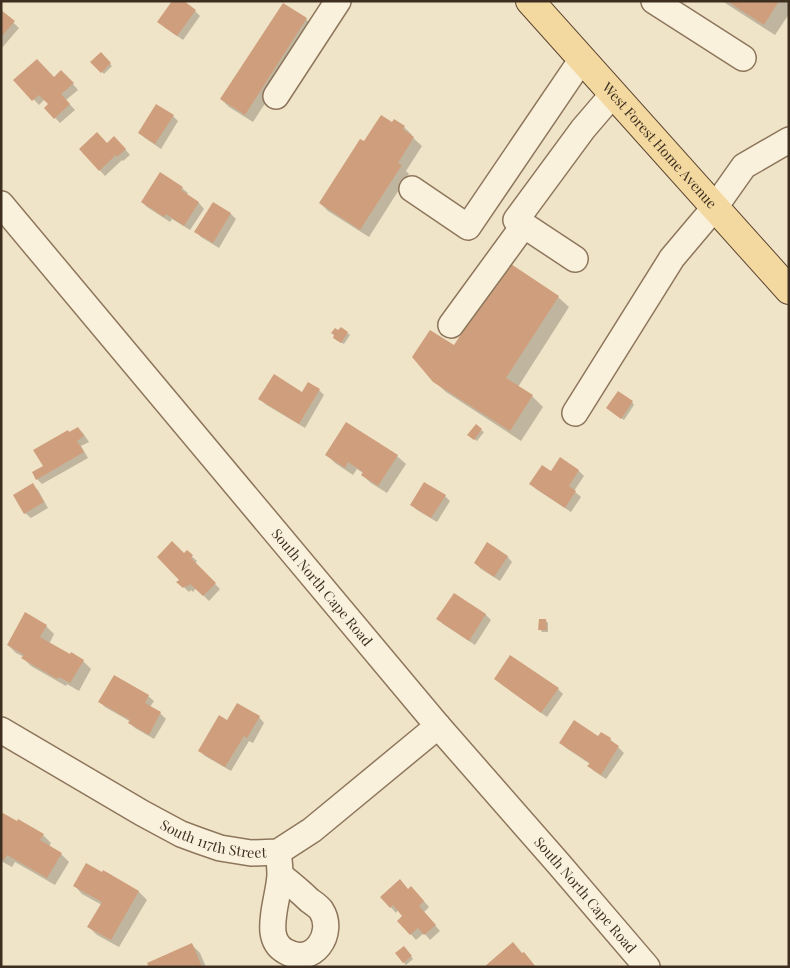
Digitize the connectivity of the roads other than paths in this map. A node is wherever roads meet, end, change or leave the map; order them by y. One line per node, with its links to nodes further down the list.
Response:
1 (338, 1): 7 (street)
2 (530, 1): 5 (main road, West Forest Home Avenue)
3 (654, 1): 4 (street)
4 (743, 58)
5 (582, 59): 6 (main road, West Forest Home Avenue); 9 (street)
6 (614, 94): 11 (main road, West Forest Home Avenue); 12 (street)
7 (276, 96)
8 (788, 141): 11 (street)
9 (412, 189)
10 (1, 204): 17 (street, South North Cape Road)
11 (715, 208): 14 (main road, West Forest Home Avenue); 16 (street)
12 (524, 225): 13 (street); 15 (street)
13 (575, 259)
14 (789, 290)
15 (451, 325)
16 (575, 413)
17 (438, 726): 18 (street, South 117th Street); 19 (street, South North Cape Road)
18 (1, 730)
19 (647, 967)

